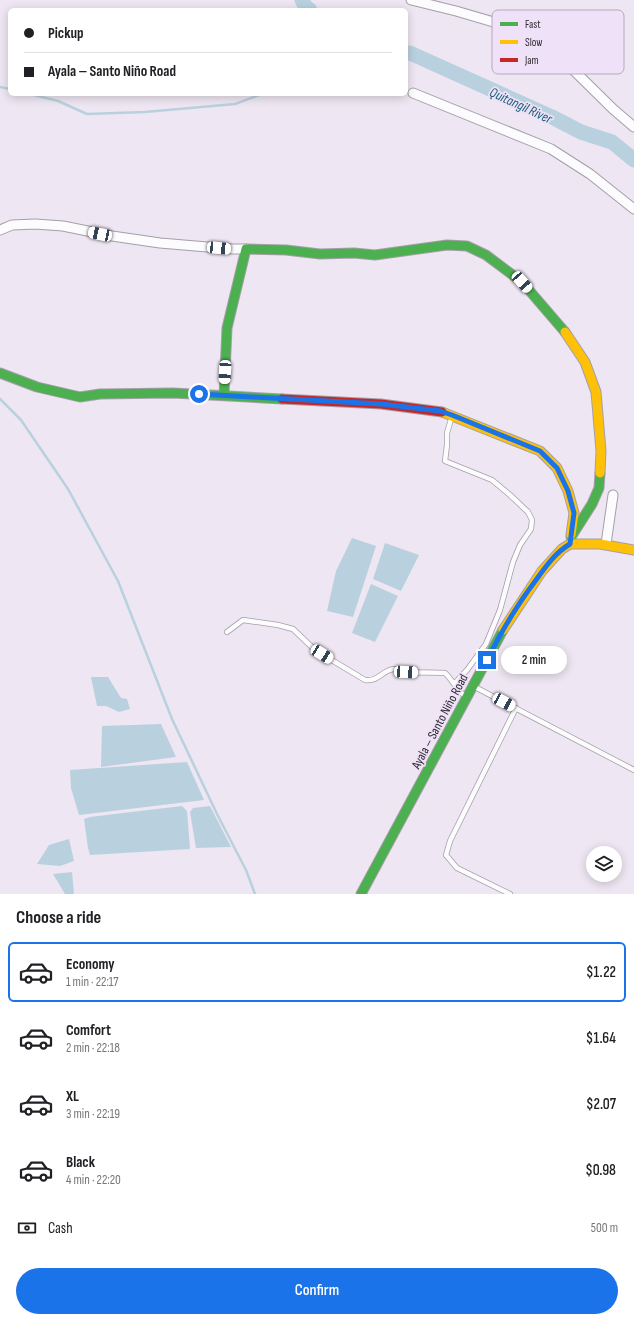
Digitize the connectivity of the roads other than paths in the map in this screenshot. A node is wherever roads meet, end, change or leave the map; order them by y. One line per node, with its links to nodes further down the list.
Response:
1 (411, 0): 2 (street)
2 (492, 21)
3 (577, 74): 5 (street)
4 (414, 93): 6 (street)
5 (634, 127)
6 (634, 209)
7 (0, 230): 8 (street)
8 (246, 249): 10 (street); 13 (street)
9 (0, 373): 10 (street)
10 (224, 395): 11 (street)
11 (452, 415): 13 (street); 17 (lane)
12 (612, 495): 14 (street)
13 (571, 541): 14 (street); 18 (street, Ayala – Santo Niño Road)
14 (606, 544): 15 (street)
15 (634, 550)
16 (227, 632): 17 (lane)
17 (454, 683): 19 (lane)
18 (473, 686): 19 (street, Ayala – Santo Niño Road); 20 (lane)
19 (467, 696): 22 (street, Ayala – Santo Niño Road)
20 (516, 708): 21 (lane); 23 (lane)
21 (634, 770)
22 (361, 894)
23 (510, 894)

